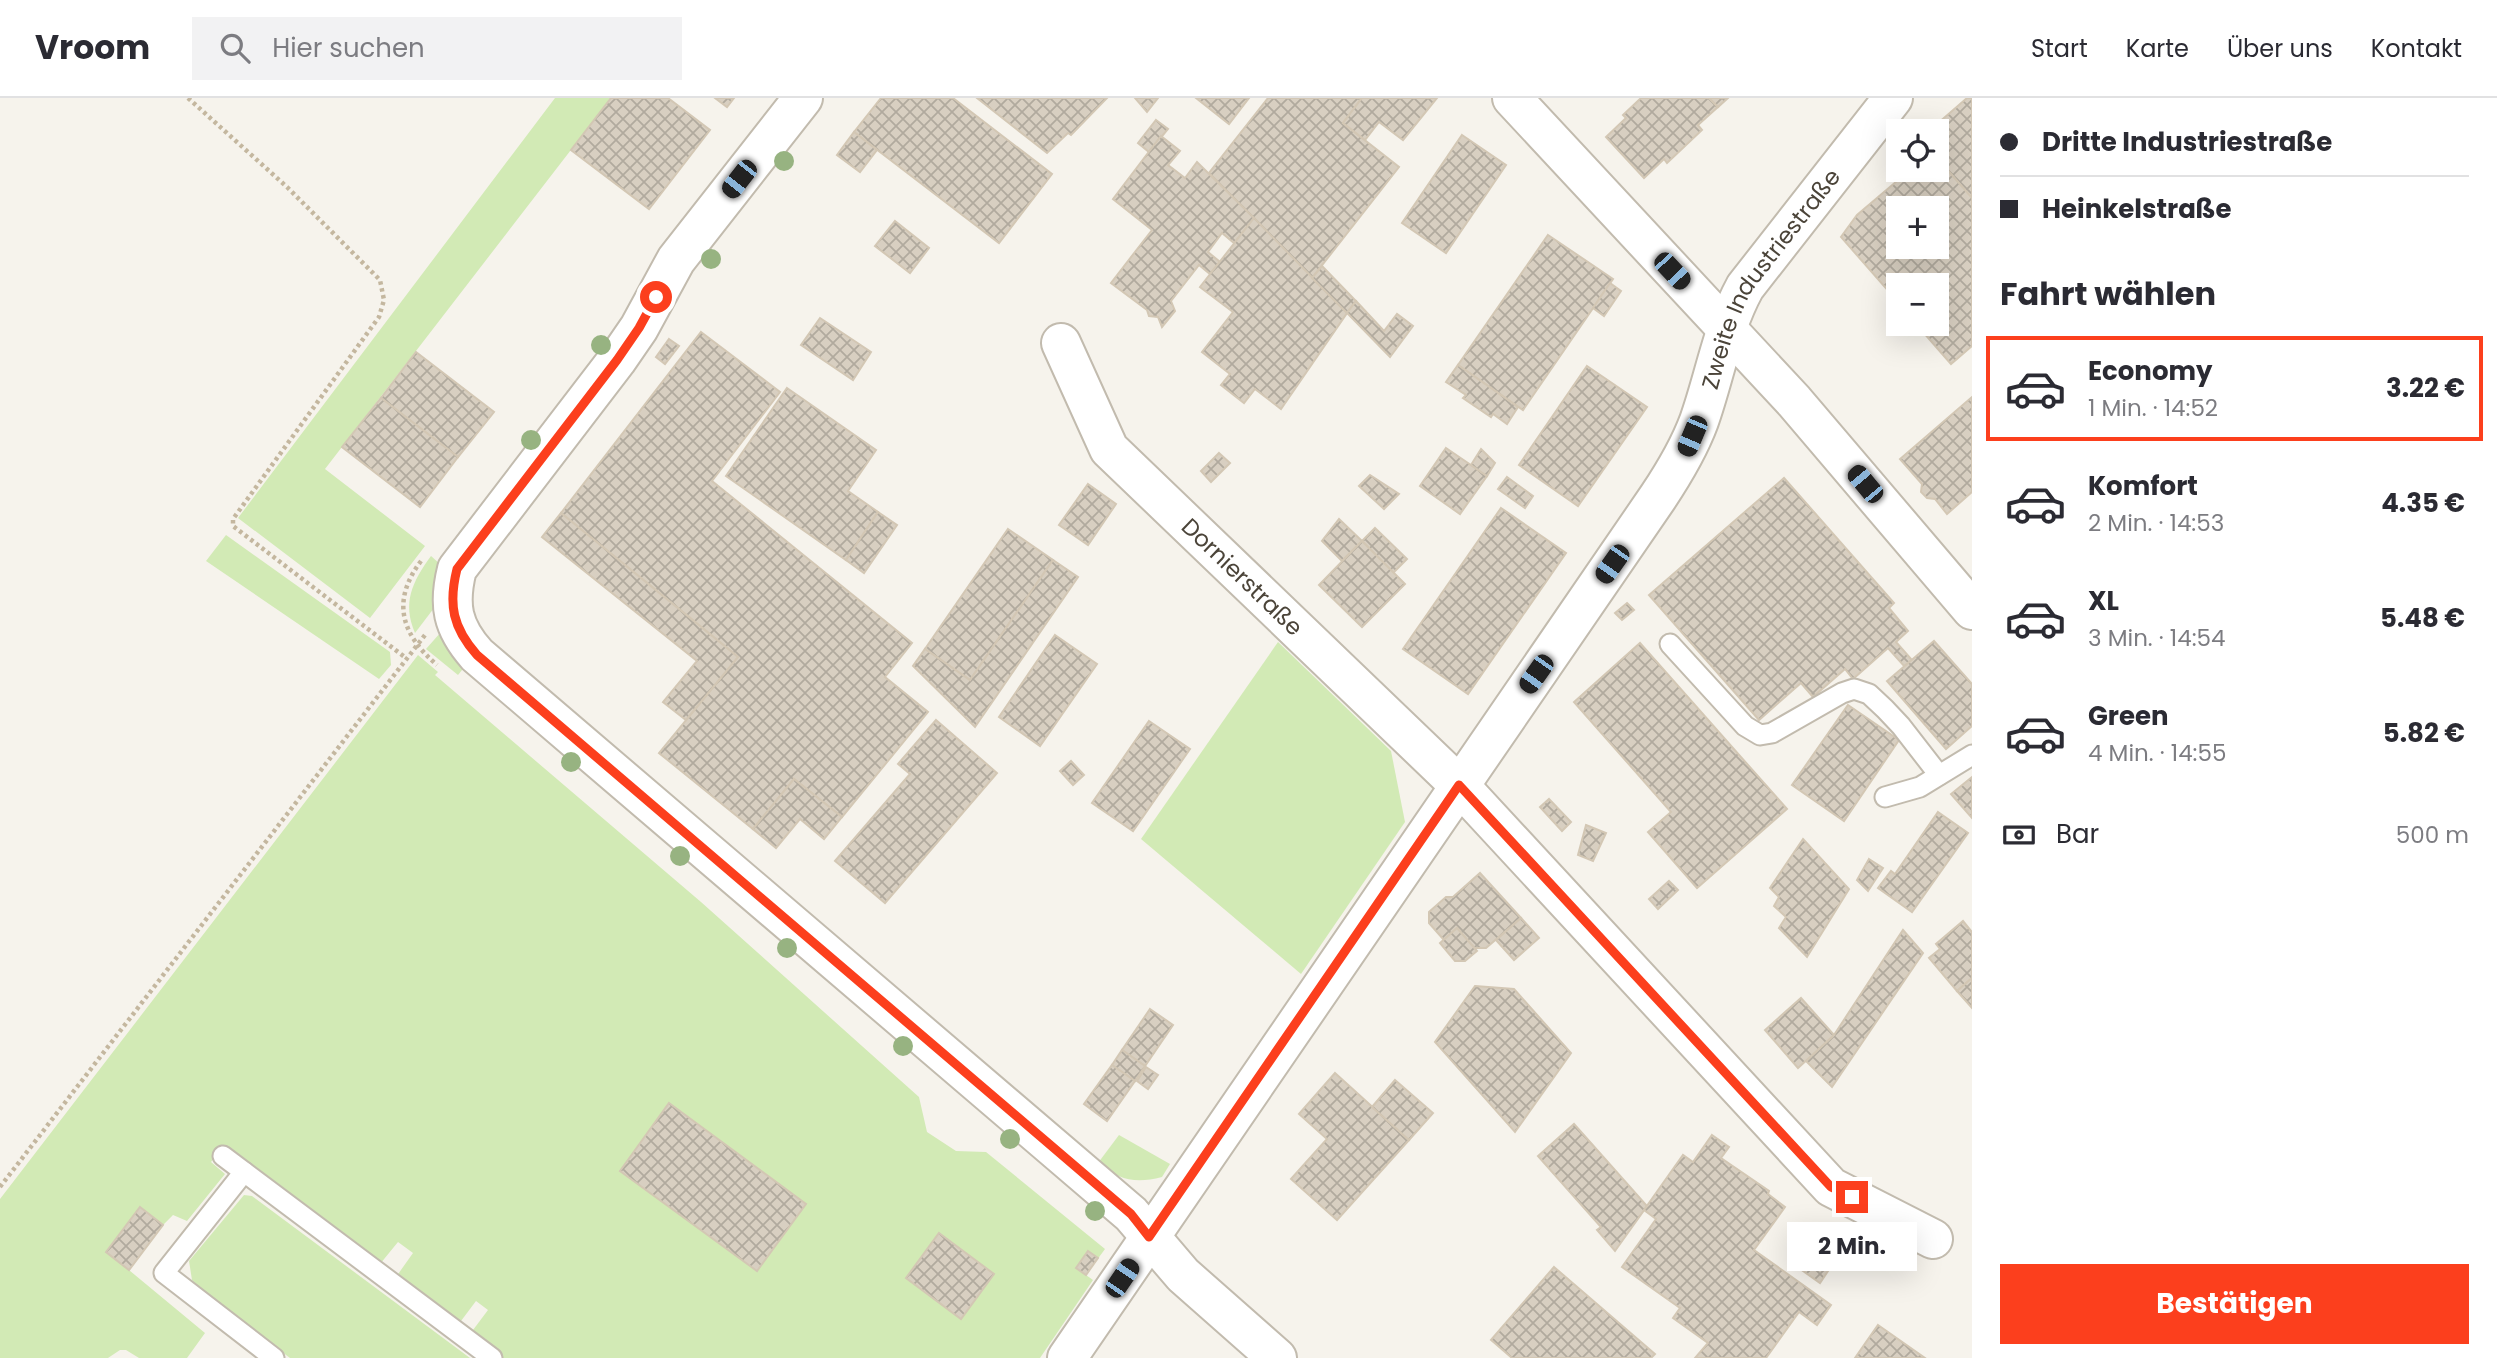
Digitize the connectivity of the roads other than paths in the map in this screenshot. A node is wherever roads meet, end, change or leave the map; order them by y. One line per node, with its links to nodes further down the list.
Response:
1 (803, 98): 14 (street)
2 (1511, 98): 4 (street)
3 (1893, 98): 4 (street, Zweite Industriestraße)
4 (1726, 329): 6 (street); 10 (street, Zweite Industriestraße)
5 (1061, 343): 10 (street, Dornierstraße)
6 (1972, 610)
7 (1670, 644): 9 (lane)
8 (1972, 755): 9 (lane)
9 (1939, 775): 11 (lane)
10 (1459, 785): 14 (street, Zweite Industriestraße); 15 (street, Dornierstraße)
11 (1885, 797)
12 (223, 1156): 13 (lane)
13 (244, 1172): 16 (lane); 17 (lane)
14 (1149, 1237): 18 (street, Zweite Industriestraße); 19 (street)
15 (1933, 1239)
16 (274, 1358)
17 (492, 1358)
18 (1067, 1358)
19 (1277, 1358)

